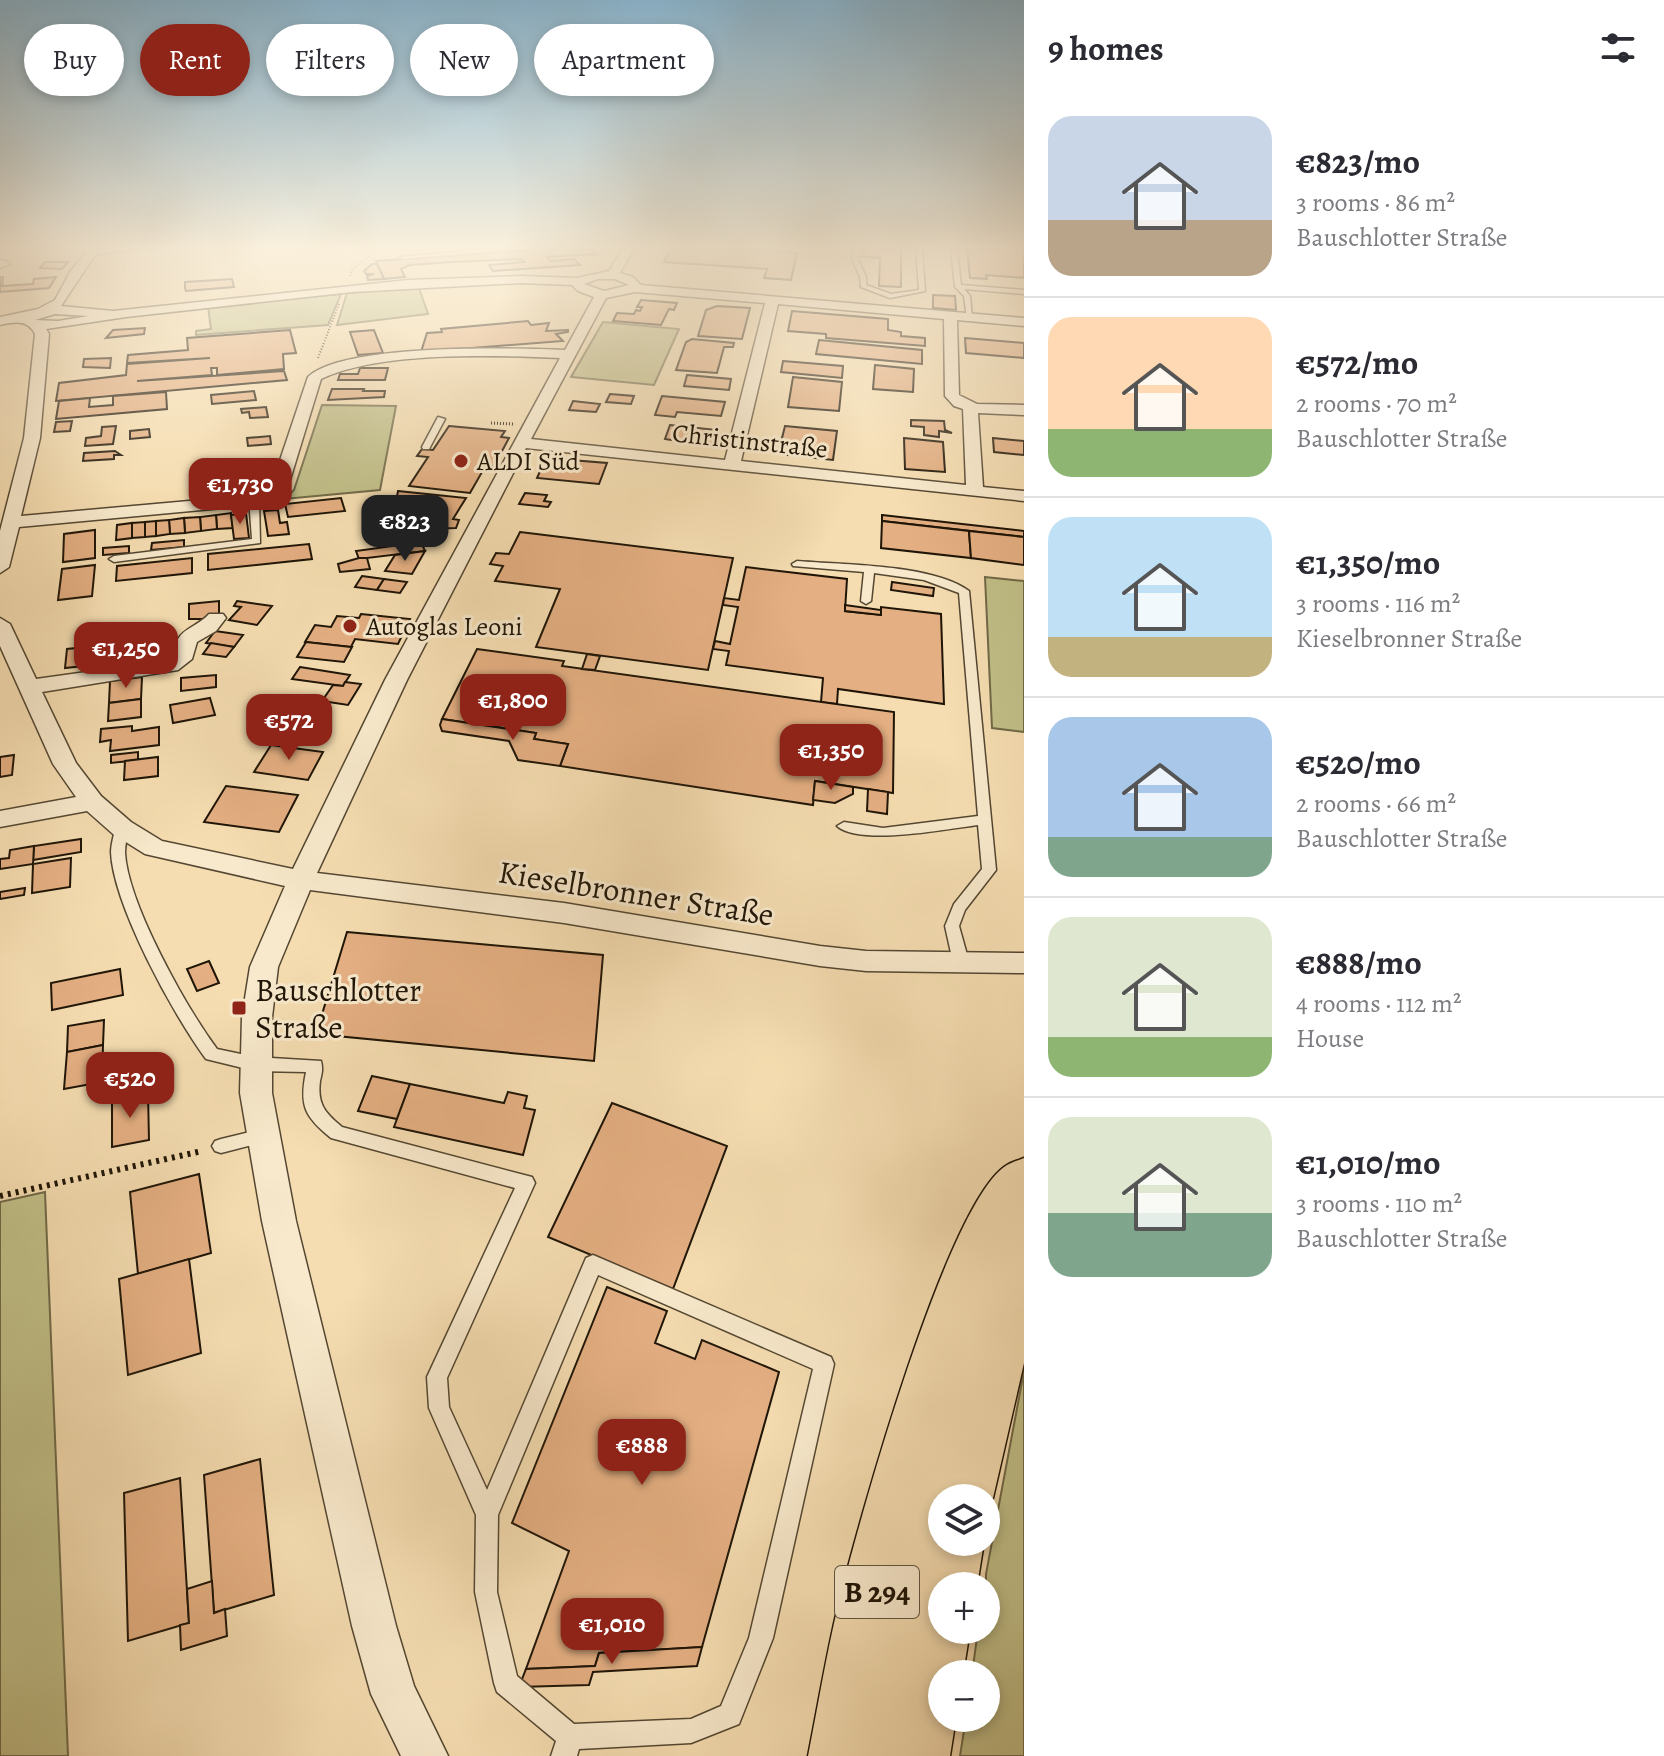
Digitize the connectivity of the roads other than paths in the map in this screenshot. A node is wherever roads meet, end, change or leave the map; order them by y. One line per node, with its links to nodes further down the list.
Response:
1 (38, 331): 15 (street)
2 (581, 331): 5 (street)
3 (765, 331): 11 (street)
4 (950, 331): 6 (street)
5 (568, 354): 9 (street); 14 (street)
6 (974, 408): 7 (street); 12 (street)
7 (1024, 410)
8 (441, 419): 10 (lane)
9 (520, 443): 11 (street, Christinstraße); 29 (street)
10 (426, 447)
11 (732, 465): 12 (street, Christinstraße)
12 (975, 490): 13 (street, Christinstraße)
13 (1024, 496)
14 (254, 499): 15 (street); 16 (lane)
15 (12, 522): 18 (street)
16 (114, 559)
17 (797, 564): 19 (lane)
18 (0, 567)
19 (869, 572): 20 (lane); 26 (lane)
20 (866, 601)
21 (216, 618): 23 (street)
22 (0, 624): 23 (street, Kieselbronner Straße)
23 (29, 687): 24 (street, Kieselbronner Straße)
24 (92, 802): 25 (street); 28 (street, Kieselbronner Straße)
25 (0, 819)
26 (984, 820): 27 (lane); 30 (lane)
27 (844, 826)
28 (122, 828): 29 (street, Kieselbronner Straße); 32 (lane)
29 (301, 879): 30 (street, Kieselbronner Straße); 32 (street)
30 (961, 962): 31 (street, Kieselbronner Straße)
31 (1024, 963)
32 (255, 1064): 33 (street); 38 (lane)
33 (262, 1136): 34 (lane); 41 (street)
34 (221, 1146)
35 (1024, 1182): 42 (main road, B 294)
36 (1024, 1243): 37 (main road)
37 (964, 1484)
38 (487, 1515): 40 (lane); 40 (lane)
39 (948, 1556): 43 (main road, B 294)
40 (567, 1747)
41 (425, 1756)
42 (846, 1756)
43 (912, 1756)

